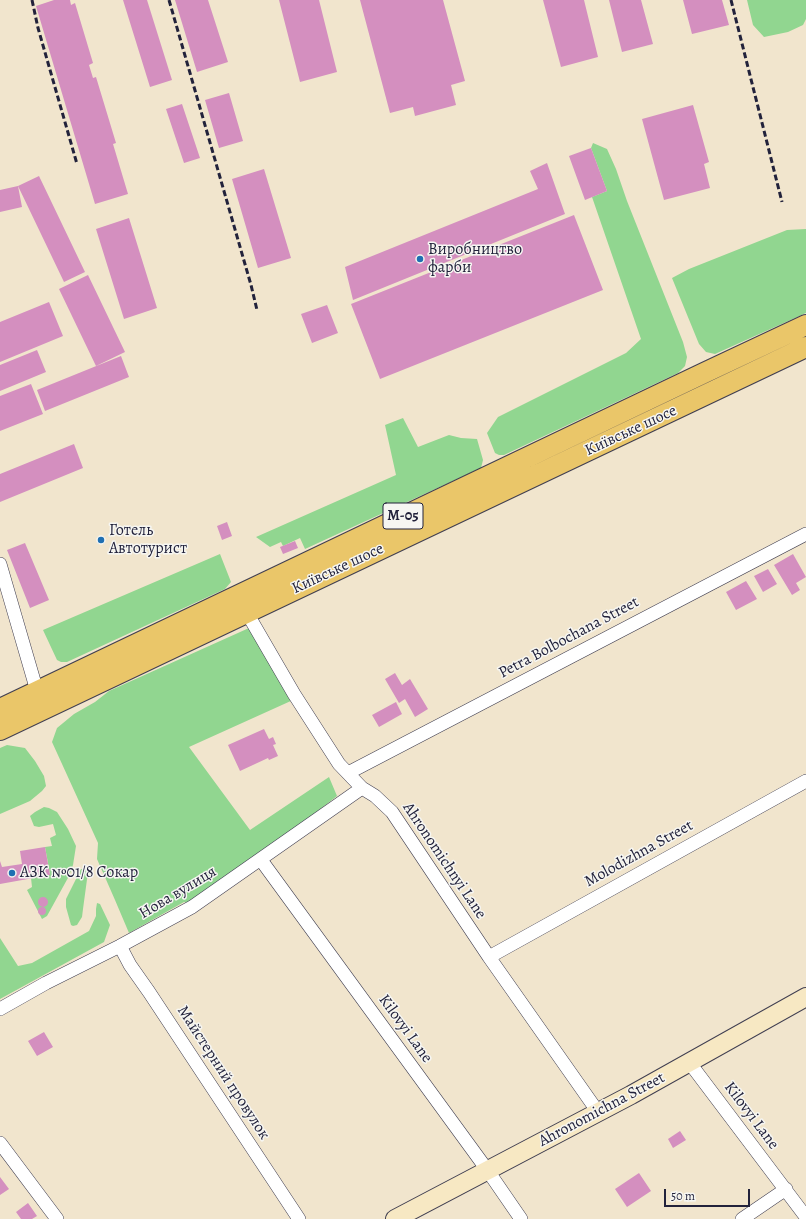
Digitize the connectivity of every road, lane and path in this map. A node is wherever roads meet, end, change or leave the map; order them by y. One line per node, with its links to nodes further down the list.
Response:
1 (806, 325): 6 (main road, М-05)
2 (806, 348): 5 (main road, Київське шосе / М-05)
3 (806, 534): 9 (street, Petra Bolbochana Street)
4 (0, 564): 6 (street)
5 (246, 613): 6 (main road, Київське шосе / М-05); 9 (street, Ahronomichnyi Lane)
6 (40, 701): 7 (main road, М-05); 8 (main road, Київське шосе / М-05)
7 (0, 709)
8 (0, 730)
9 (348, 773): 11 (street, Ahronomichnyi Lane)
10 (806, 781): 14 (street, Molodizhna Street)
11 (362, 788): 12 (street, Нова вулиця); 14 (street, Ahronomichnyi Lane)
12 (261, 860): 13 (street, Нова вулиця); 20 (street, Kilovyi Lane)
13 (120, 946): 16 (street, Нова вулиця); 24 (street, Майстерний провулок)
14 (489, 957): 18 (street, Ahronomichnyi Lane)
15 (806, 997): 17 (street, Ahronomichna Street)
16 (0, 1009)
17 (689, 1062): 18 (street, Ahronomichna Street); 21 (street, Kilovyi Lane)
18 (598, 1112): 20 (street, Ahronomichna Street)
19 (0, 1143): 23 (street)
20 (488, 1171): 25 (street, Ahronomichna Street); 26 (street, Kilovyi Lane)
21 (786, 1190): 22 (street, Kilovyi Lane); 27 (street)
22 (806, 1217)
23 (57, 1219)
24 (299, 1219)
25 (395, 1219)
26 (521, 1219)
27 (742, 1219)

